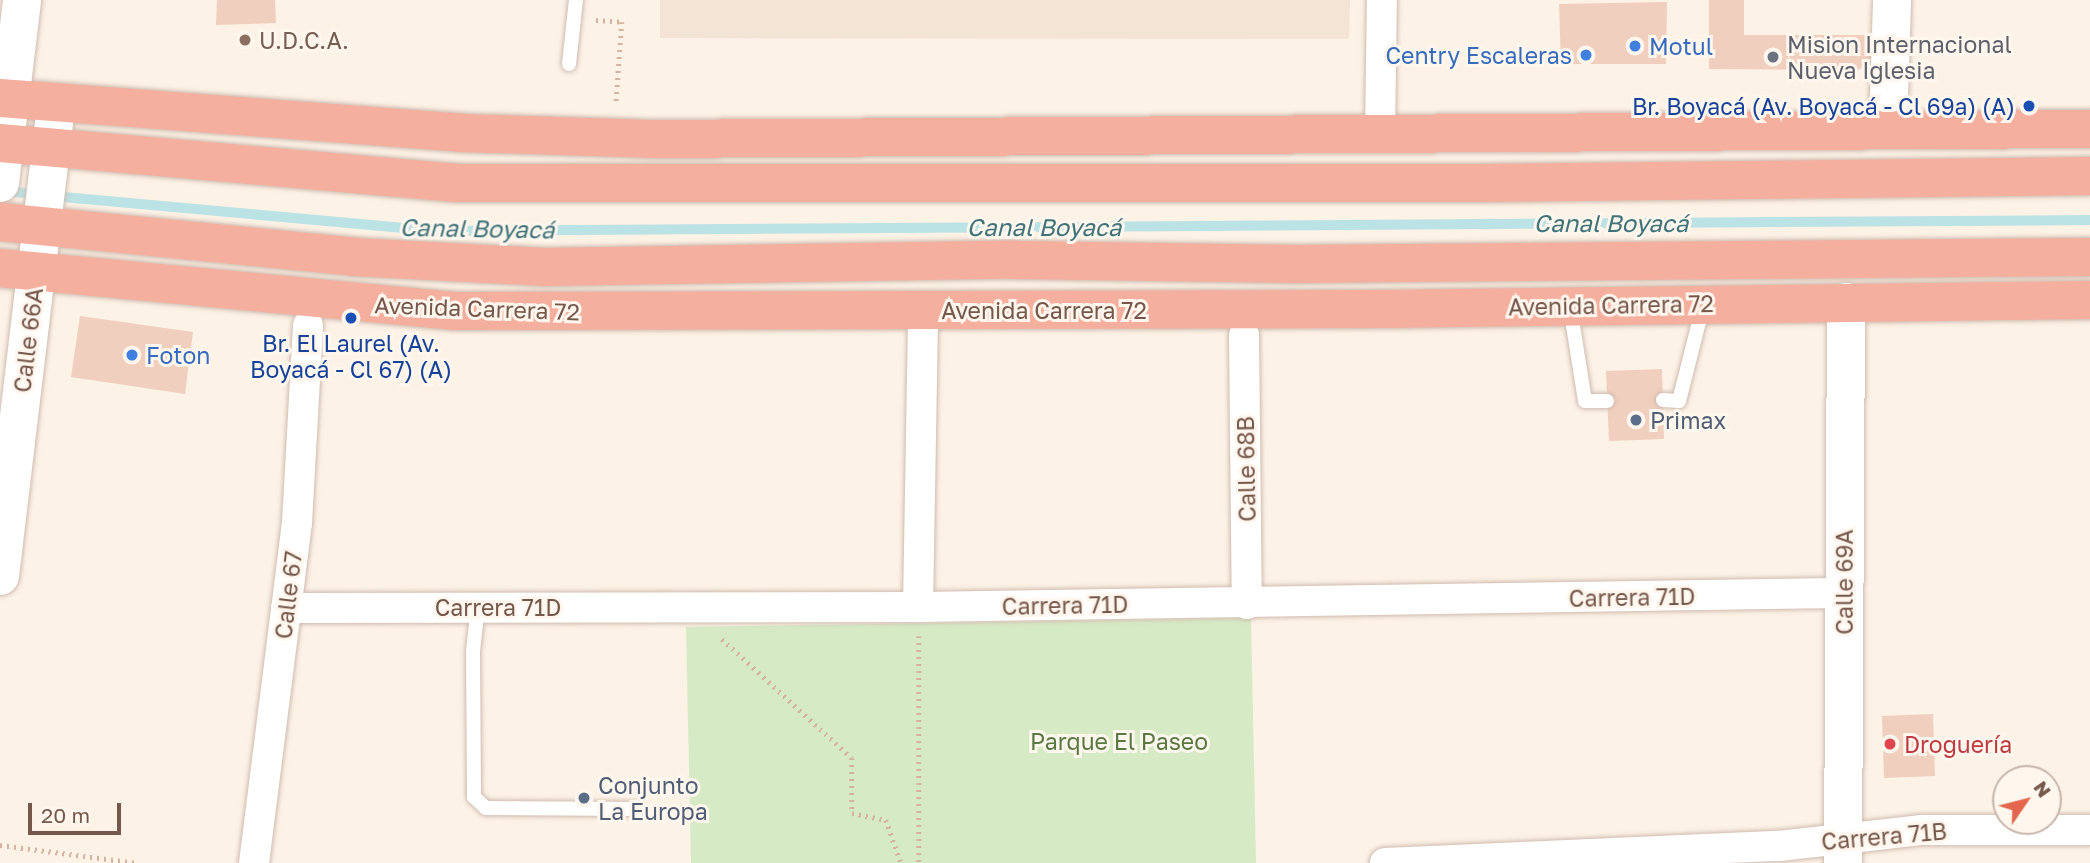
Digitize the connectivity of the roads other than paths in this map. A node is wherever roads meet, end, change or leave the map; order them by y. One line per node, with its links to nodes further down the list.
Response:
1 (22, 0): 6 (street)
2 (576, 0): 5 (lane)
3 (1382, 0): 10 (street)
4 (1892, 0): 9 (street)
5 (569, 64)
6 (5, 98): 7 (highway); 12 (street)
7 (56, 103): 10 (highway); 11 (street, Calle 66A)
8 (2090, 129): 9 (highway)
9 (1888, 130): 10 (highway)
10 (1380, 135)
11 (50, 157): 12 (highway); 13 (highway); 14 (street, Calle 66A)
12 (2, 158)
13 (2080, 172)
14 (43, 216): 15 (highway, Avenida Carrera 72); 17 (highway, Avenida Carrera 72); 18 (street, Calle 66A)
15 (0, 222)
16 (2090, 257): 17 (highway, Avenida Carrera 72)
17 (1015, 260): 24 (highway)
18 (18, 269): 23 (highway, Avenida Carrera 72); 29 (street, Calle 66A)
19 (2090, 300): 20 (highway, Avenida Carrera 72)
20 (1846, 302): 21 (highway, Avenida Carrera 72); 30 (street, Calle 69A)
21 (1704, 304): 22 (highway, Avenida Carrera 72); 27 (lane)
22 (1570, 306): 24 (highway, Avenida Carrera 72); 28 (lane)
23 (923, 310): 24 (highway, Avenida Carrera 72); 33 (street)
24 (1082, 310)
25 (308, 326): 34 (street, Calle 67)
26 (1244, 335): 31 (street, Calle 68B)
27 (1663, 400)
28 (1607, 401)
29 (0, 576)
30 (1844, 593): 31 (street, Carrera 71D); 37 (street, Calle 69A)
31 (1247, 604): 33 (street, Carrera 71D)
32 (478, 607): 33 (street, Carrera 71D); 34 (street, Carrera 71D); 35 (lane)
33 (919, 607)
34 (286, 608): 38 (street, Calle 67)
35 (635, 809)
36 (2090, 830): 37 (street, Carrera 71B)
37 (1843, 850): 39 (street, Carrera 71B)
38 (254, 863)
39 (1385, 863)

